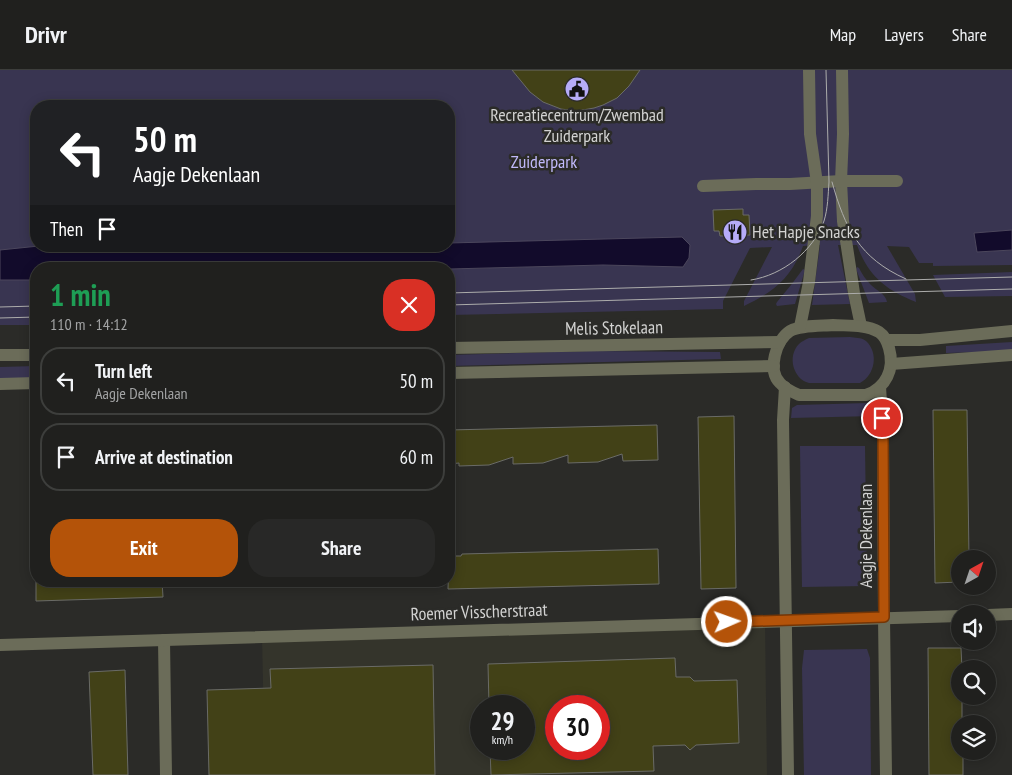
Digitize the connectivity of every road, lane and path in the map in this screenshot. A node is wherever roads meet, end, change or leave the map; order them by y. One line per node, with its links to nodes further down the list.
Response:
1 (809, 70): 5 (street)
2 (842, 70): 3 (street)
3 (841, 181): 4 (street); 5 (street); 7 (street)
4 (897, 181)
5 (817, 183): 6 (street); 8 (street)
6 (703, 186)
7 (861, 326): 8 (street); 10 (street)
8 (800, 328): 11 (street)
9 (1012, 331): 10 (street)
10 (887, 340): 16 (street)
11 (780, 342): 12 (street, Melis Stokelaan); 17 (street)
12 (455, 348)
13 (30, 355): 15 (street)
14 (1012, 355): 16 (street)
15 (0, 356)
16 (891, 364): 21 (street)
17 (774, 366): 18 (street); 22 (street)
18 (455, 373)
19 (30, 383): 20 (street)
20 (0, 384)
21 (880, 387): 22 (street); 26 (street, Aagje Dekenlaan)
22 (785, 388): 27 (street)
23 (1012, 614): 24 (street)
24 (996, 615)
25 (951, 616): 26 (street, Roemer Visscherstraat)
26 (884, 617): 27 (street, Roemer Visscherstraat); 32 (street, Aagje Dekenlaan)
27 (787, 620): 28 (street, Roemer Visscherstraat); 31 (street)
28 (164, 640): 29 (street, Roemer Visscherstraat); 30 (street)
29 (0, 645)
30 (166, 775)
31 (788, 775)
32 (886, 775)

